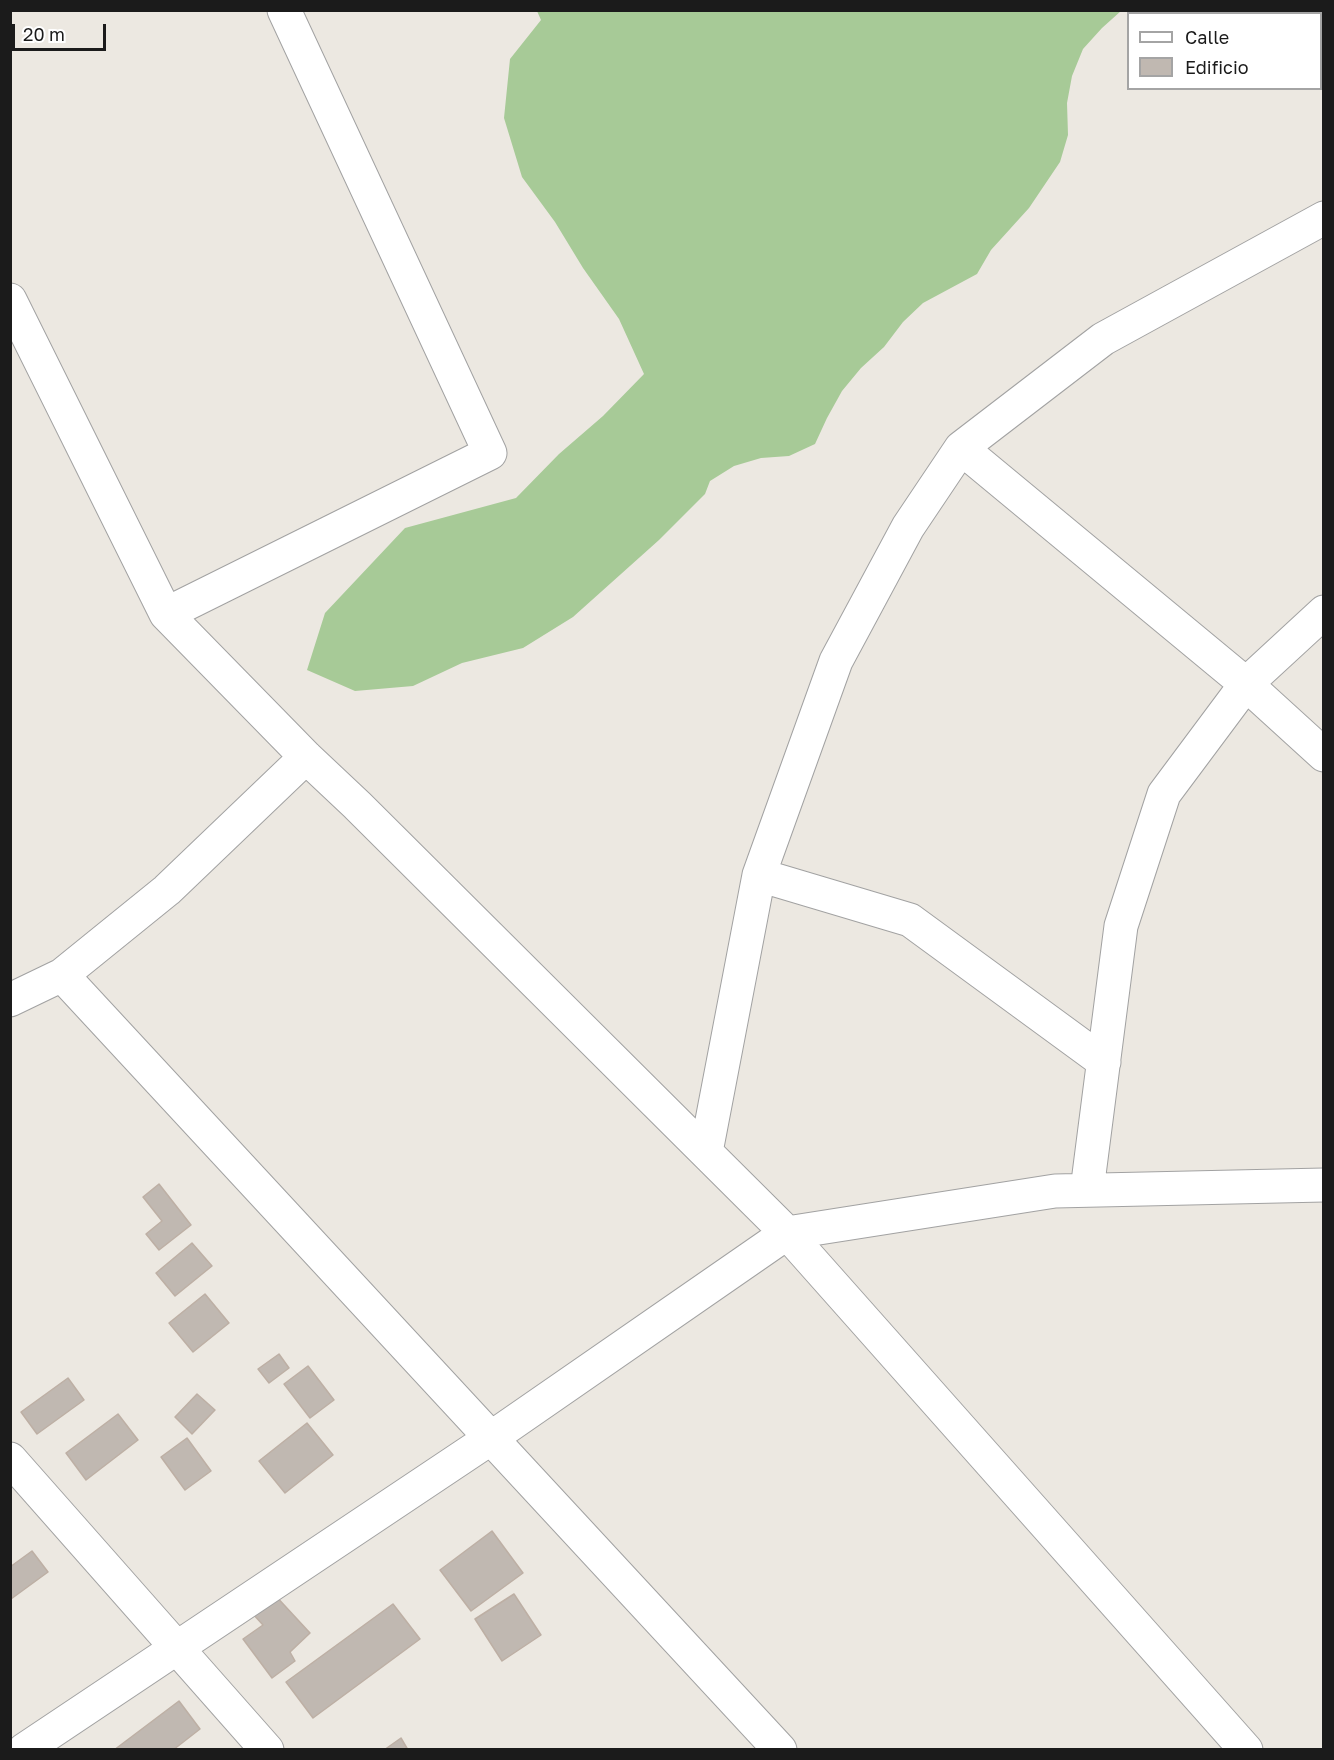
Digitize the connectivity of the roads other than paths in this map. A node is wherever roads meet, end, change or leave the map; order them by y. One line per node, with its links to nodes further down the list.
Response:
1 (284, 10): 6 (street)
2 (1323, 218): 4 (street)
3 (10, 300): 6 (street)
4 (961, 448): 7 (street); 10 (street)
5 (1323, 612): 7 (street)
6 (166, 614): 9 (street)
7 (1246, 684): 8 (street); 13 (street)
8 (1323, 755)
9 (306, 757): 11 (street); 14 (street)
10 (759, 875): 13 (street); 14 (street)
11 (62, 975): 12 (street); 18 (street)
12 (10, 1000)
13 (1104, 1062): 16 (street)
14 (706, 1152): 17 (street)
15 (1323, 1185): 16 (street)
16 (1087, 1190): 17 (street)
17 (787, 1233): 18 (street); 24 (street)
18 (492, 1438): 20 (street); 23 (street)
19 (10, 1459): 20 (street)
20 (177, 1647): 21 (street); 22 (street)
21 (24, 1749)
22 (267, 1749)
23 (780, 1749)
24 (1245, 1749)

